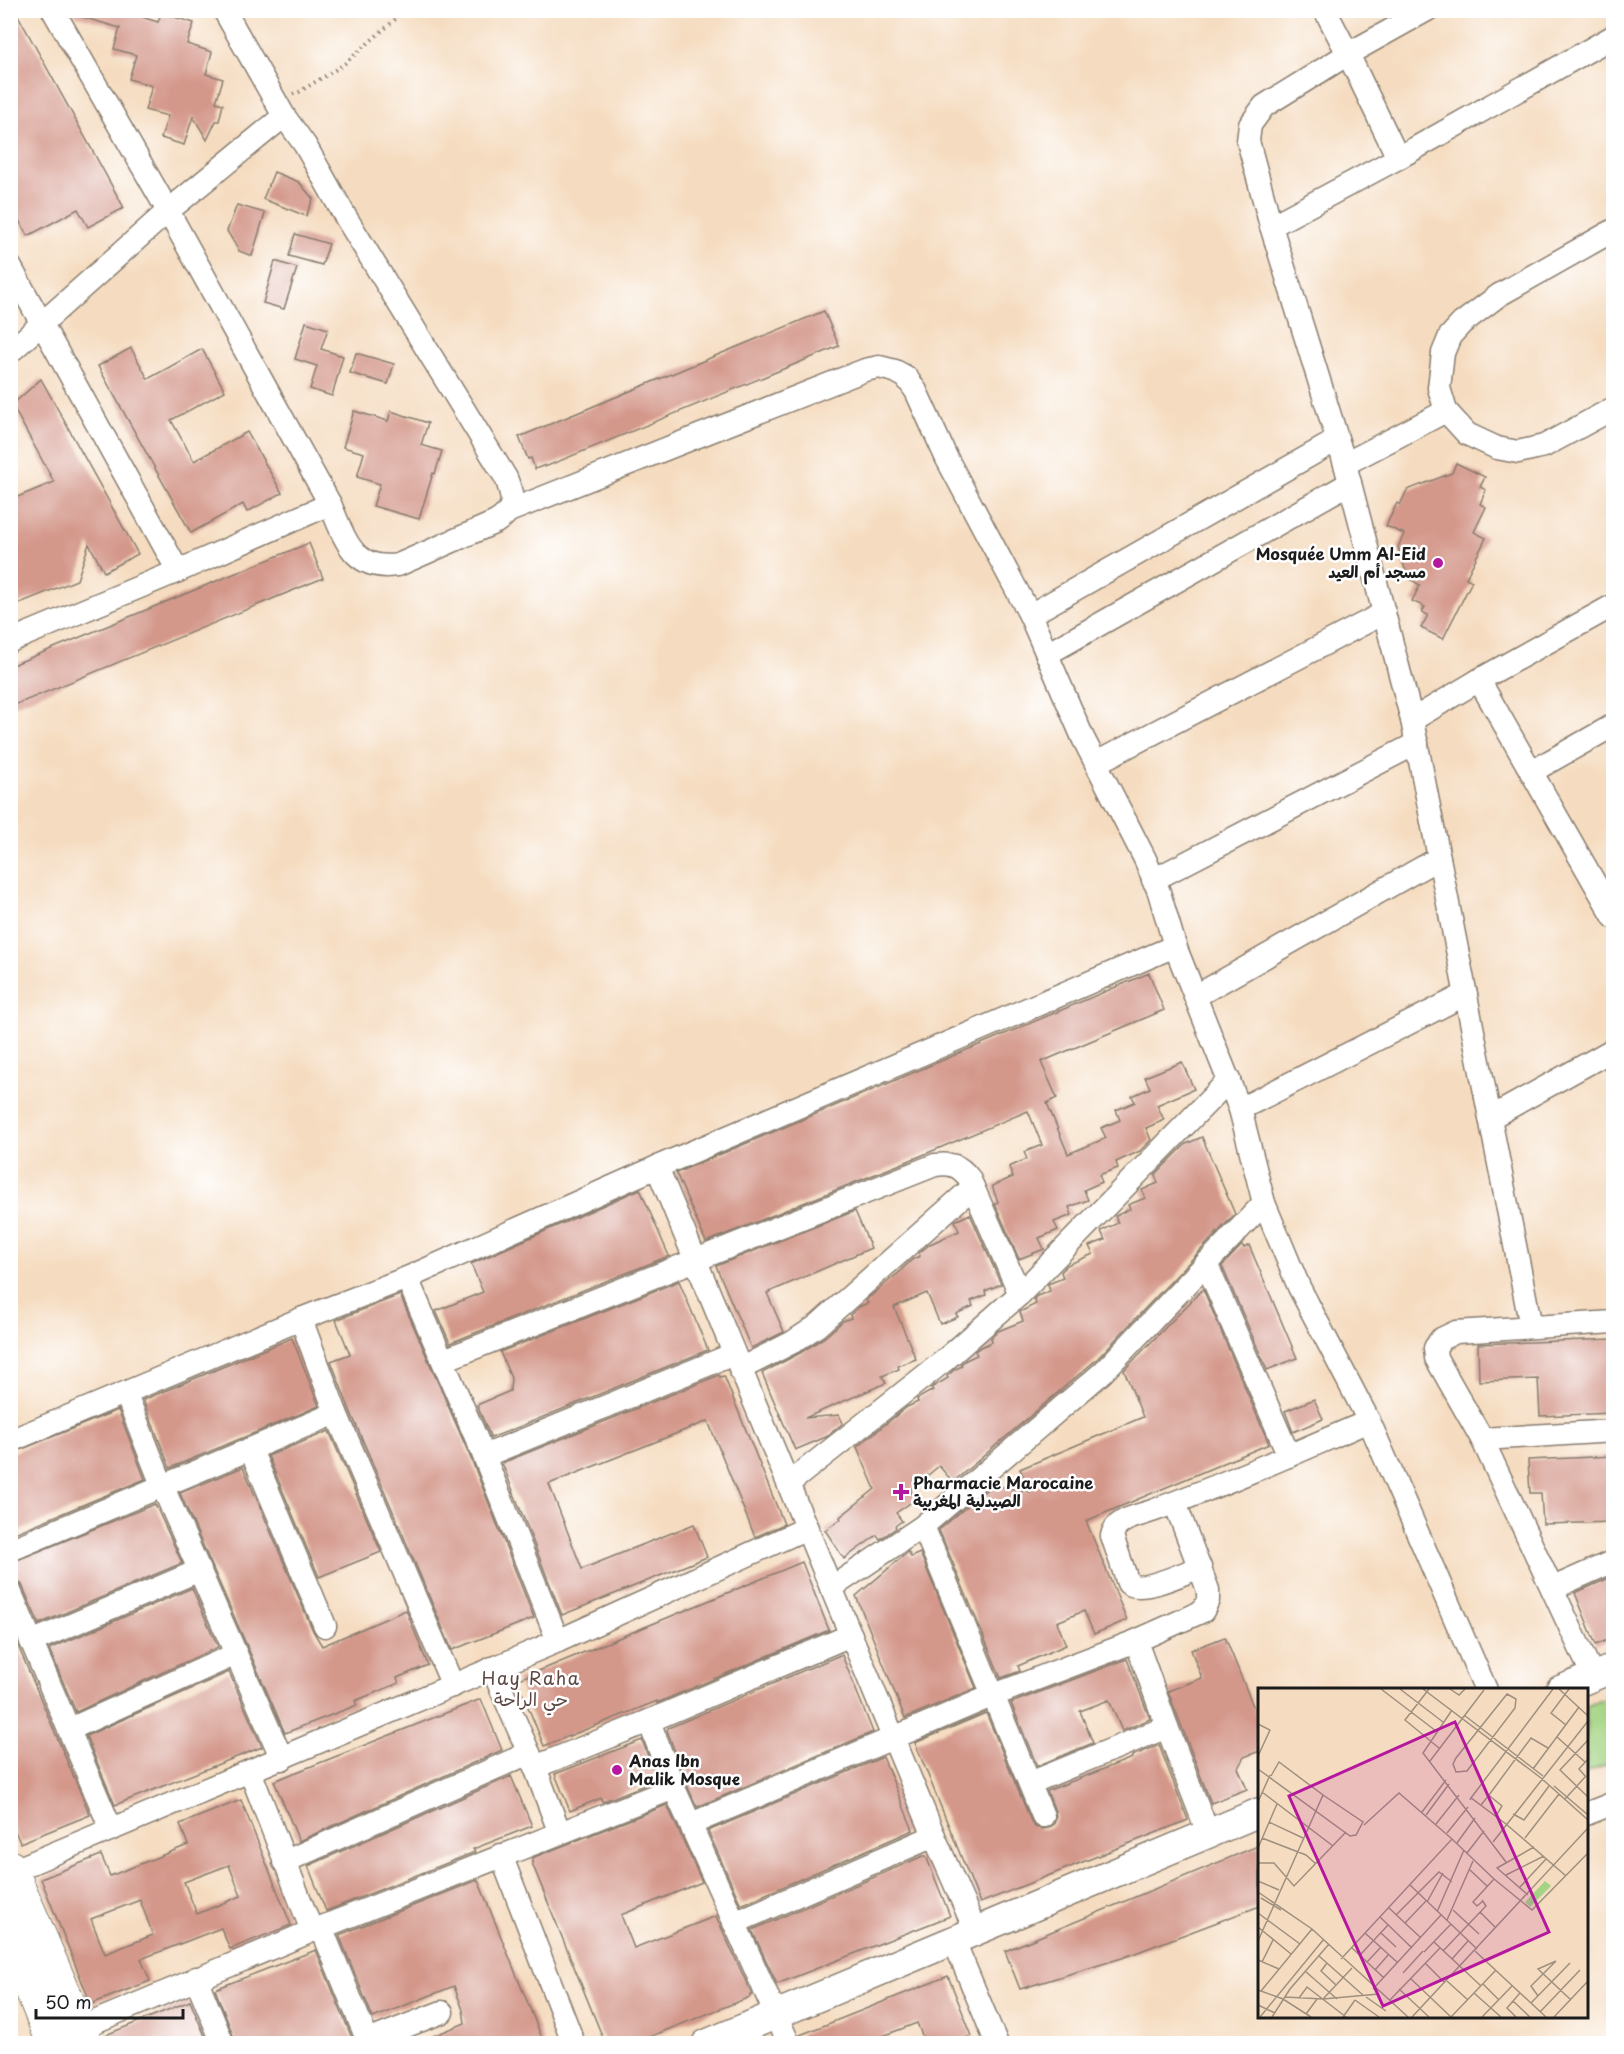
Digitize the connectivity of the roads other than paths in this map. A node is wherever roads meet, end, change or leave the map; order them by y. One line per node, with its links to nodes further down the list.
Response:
1 (53, 10): 9 (street)
2 (224, 10): 7 (street)
3 (1325, 10): 6 (street)
4 (1427, 10): 6 (street)
5 (1614, 36): 8 (street)
6 (1348, 54): 8 (street); 10 (street)
7 (279, 107): 9 (street); 20 (street)
8 (1398, 158): 10 (street)
9 (168, 211): 13 (street); 19 (street)
10 (1272, 226): 17 (street)
11 (1614, 230): 16 (street)
12 (10, 266): 13 (street)
13 (42, 324): 14 (street); 21 (street)
14 (10, 352)
15 (1614, 408): 16 (street)
16 (1446, 411): 18 (street)
17 (1337, 440): 18 (street); 24 (street)
18 (1347, 474): 23 (street); 26 (street)
19 (330, 504): 20 (street); 21 (street)
20 (509, 511): 24 (street)
21 (178, 571): 25 (street)
22 (1614, 605): 27 (street)
23 (1384, 613): 28 (street); 31 (street)
24 (1029, 615): 26 (street)
25 (10, 641)
26 (1047, 654): 31 (street)
27 (1479, 680): 28 (street); 32 (street)
28 (1412, 720): 30 (street)
29 (1614, 725): 32 (street)
30 (1417, 743): 33 (street); 34 (street)
31 (1096, 764): 34 (street)
32 (1531, 772): 35 (street)
33 (1439, 858): 37 (street); 38 (street)
34 (1154, 880): 36 (street)
35 (1614, 917)
36 (1175, 946): 38 (street); 43 (street)
37 (1466, 994): 41 (street); 42 (street)
38 (1196, 996): 40 (street)
39 (1614, 1049): 42 (street)
40 (1229, 1080): 41 (street); 49 (street)
41 (1240, 1109): 45 (street)
42 (1490, 1118): 52 (street)
43 (657, 1167): 46 (street); 48 (street)
44 (974, 1186): 46 (street); 49 (street); 54 (street)
45 (1264, 1203): 47 (street); 57 (street)
46 (695, 1260): 53 (street); 54 (street)
47 (1206, 1263): 63 (street); 67 (street)
48 (407, 1278): 50 (street); 53 (street)
49 (1020, 1294): 64 (street)
50 (301, 1319): 55 (street); 56 (street)
51 (1614, 1322): 52 (street)
52 (1532, 1327): 59 (street)
53 (444, 1360): 62 (street)
54 (737, 1362): 62 (street); 64 (street)
55 (126, 1394): 60 (street); 65 (street)
56 (336, 1413): 61 (street); 84 (street)
57 (1369, 1421): 63 (street); 85 (street)
58 (1614, 1431): 59 (street)
59 (1482, 1439): 74 (street)
60 (10, 1441)
61 (250, 1450): 65 (street); 76 (street)
62 (484, 1456): 78 (street)
63 (1289, 1456): 66 (street)
64 (789, 1483): 68 (street)
65 (162, 1485): 69 (street); 72 (street)
66 (1175, 1503): 71 (street); 71 (street)
67 (923, 1526): 73 (street); 87 (street)
68 (807, 1528): 73 (street); 78 (street)
69 (10, 1550)
70 (1614, 1561): 74 (street)
71 (1200, 1567): 79 (street)
72 (200, 1570): 80 (street); 81 (street)
73 (831, 1588): 77 (street)
74 (1553, 1588): 83 (street)
75 (10, 1591): 80 (street)
76 (325, 1626)
77 (851, 1635): 88 (street); 91 (street)
78 (558, 1641): 82 (street)
79 (1137, 1641): 87 (street); 89 (street)
80 (31, 1642): 90 (street)
81 (236, 1654): 90 (street); 92 (street)
82 (492, 1668): 84 (street); 93 (street)
83 (1603, 1672): 86 (street)
84 (453, 1686): 92 (street)
85 (1486, 1688)
86 (1563, 1688)
87 (994, 1695): 91 (street); 95 (street)
88 (649, 1721): 93 (street); 96 (street)
89 (1167, 1727): 95 (street); 104 (street)
90 (70, 1729): 102 (street)
91 (895, 1738): 101 (street); 105 (street)
92 (282, 1759): 94 (street)
93 (532, 1760): 103 (street); 107 (street)
94 (250, 1771): 102 (street); 107 (street)
95 (1030, 1783): 100 (street)
96 (674, 1788): 101 (street); 103 (street)
97 (1614, 1803): 99 (street)
98 (1258, 1813): 104 (street)
99 (1588, 1814)
100 (1043, 1816)
101 (691, 1824): 109 (street)
102 (111, 1829): 108 (street)
103 (559, 1831): 106 (street)
104 (1208, 1833): 111 (street)
105 (934, 1836): 109 (street); 111 (street)
106 (501, 1856): 110 (street); 119 (street)
107 (284, 1862): 110 (street)
108 (11, 1870): 116 (main road)
109 (734, 1923): 115 (street)
110 (316, 1929): 113 (street); 117 (street)
111 (965, 1937): 115 (street); 122 (street)
112 (12, 1942): 116 (main road)
113 (196, 1978): 116 (street); 118 (street)
114 (442, 2012): 117 (street)
115 (777, 2014): 120 (street); 121 (street)
116 (73, 2038)
117 (368, 2042)
118 (223, 2043)
119 (574, 2043)
120 (706, 2043)
121 (789, 2043)
122 (997, 2043)

